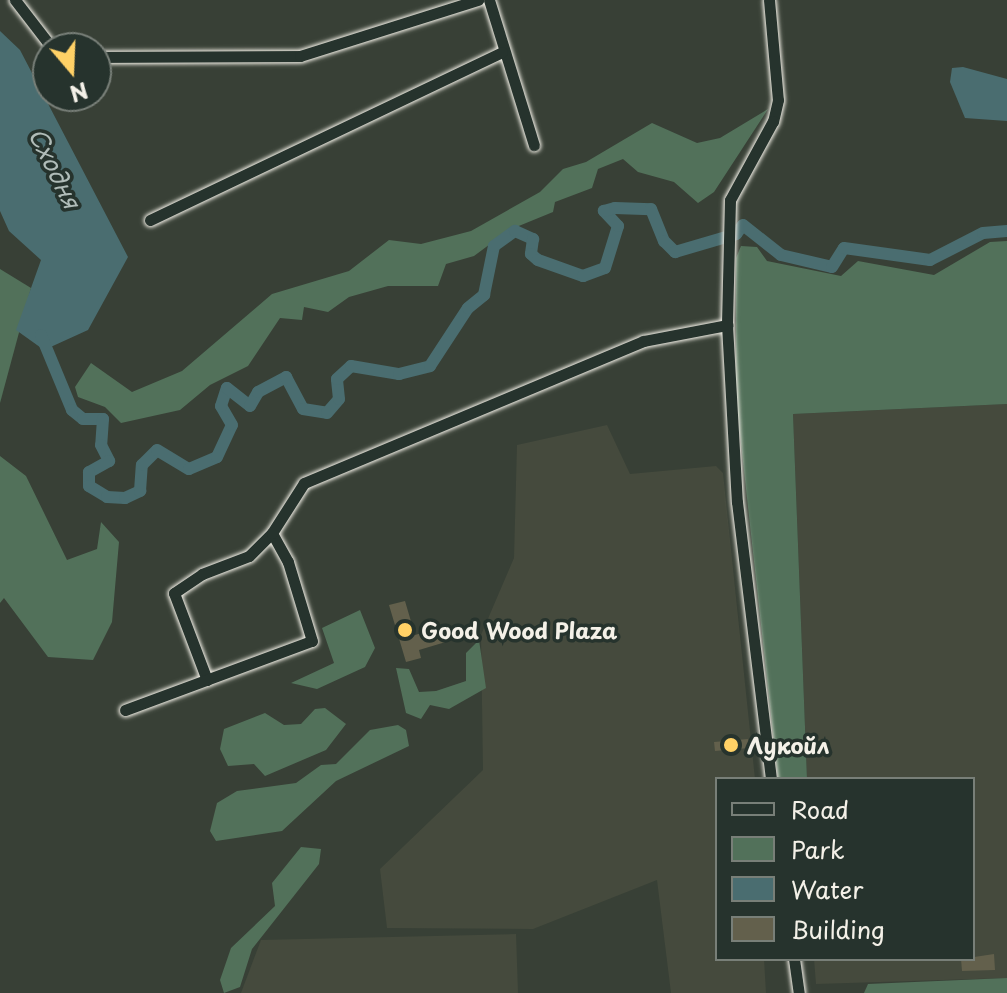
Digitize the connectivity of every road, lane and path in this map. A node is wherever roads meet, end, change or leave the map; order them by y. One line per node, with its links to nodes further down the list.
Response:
1 (15, 0): 5 (street)
2 (478, 0): 7 (street)
3 (489, 0): 6 (street)
4 (769, 0): 10 (street)
5 (40, 32)
6 (502, 52): 8 (street); 9 (street)
7 (112, 57)
8 (534, 145)
9 (150, 220)
10 (727, 325): 11 (street); 14 (street)
11 (272, 533): 12 (street); 12 (street)
12 (207, 680): 13 (street)
13 (125, 710)
14 (771, 777)
15 (794, 961): 16 (street)
16 (799, 993)

